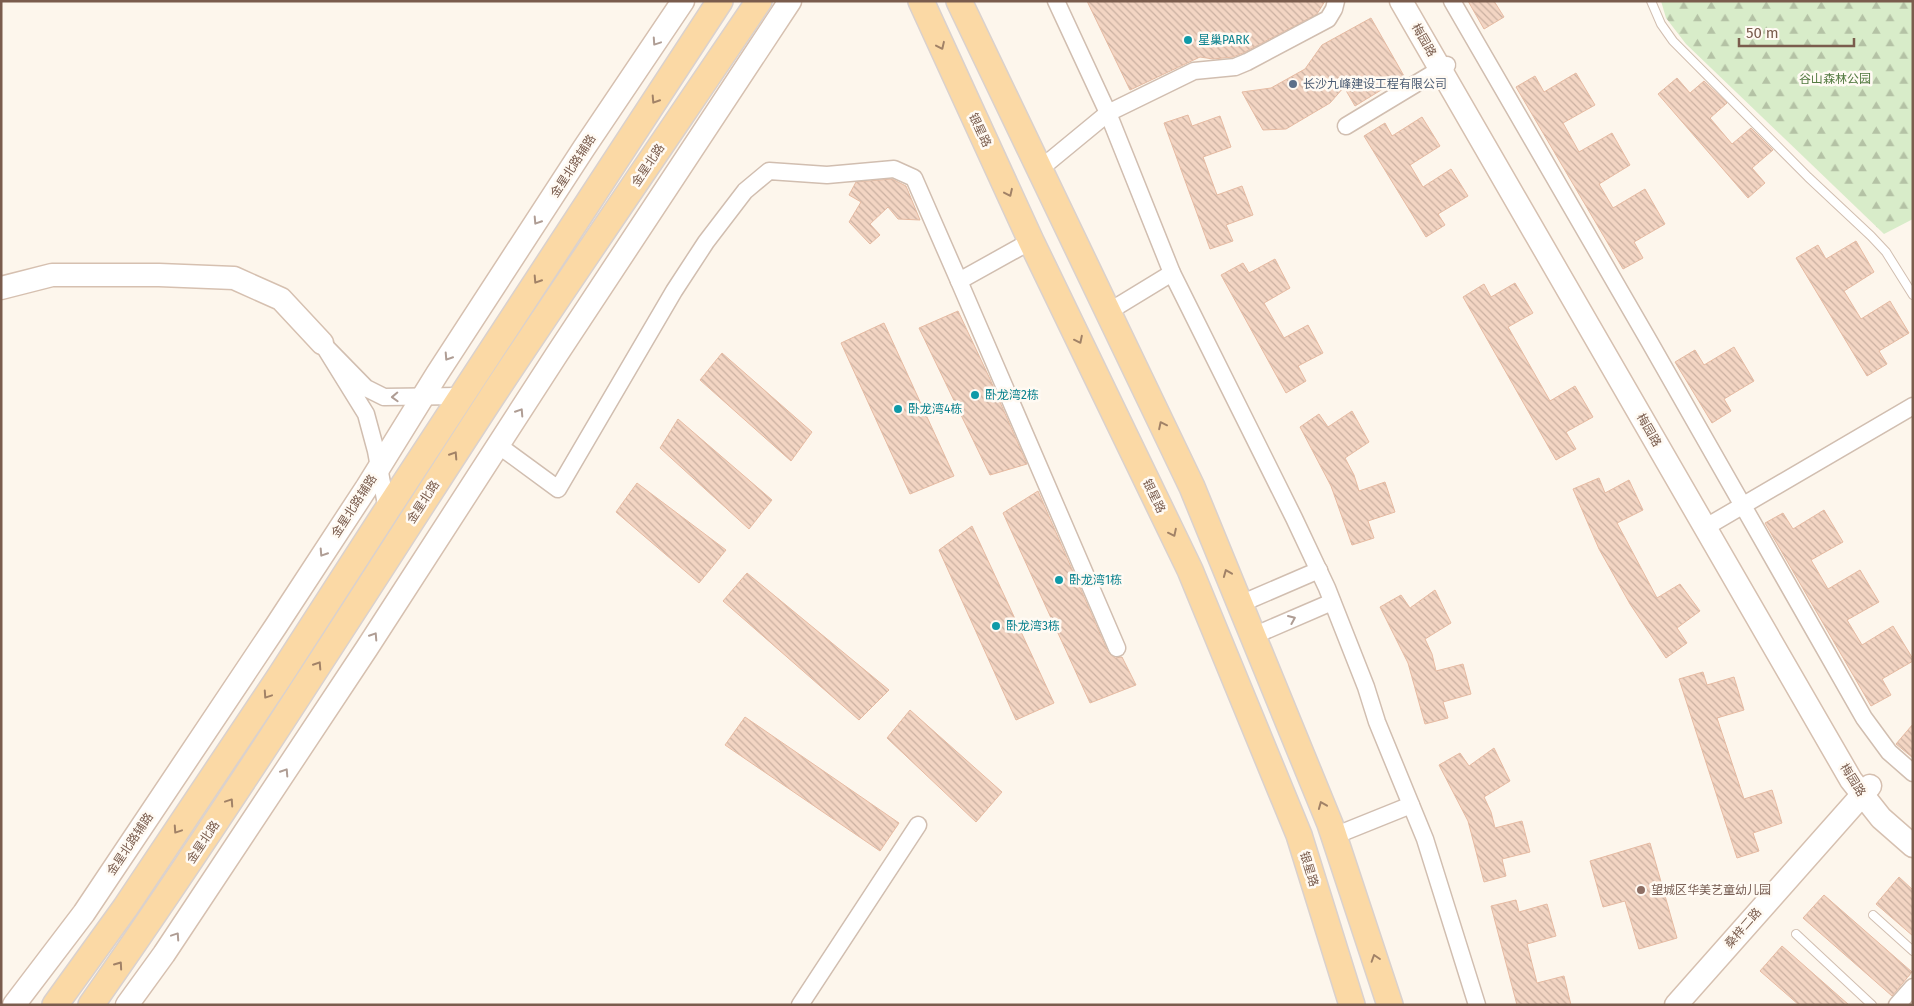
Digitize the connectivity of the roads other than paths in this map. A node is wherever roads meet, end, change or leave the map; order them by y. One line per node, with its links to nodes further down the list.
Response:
1 (683, 1): 24 (main road, 金星北路辅路, one-way to 24)
2 (720, 1): 25 (main road, one-way to 25)
3 (759, 1): 50 (main road, 金星北路, one-way to 3)
4 (790, 1): 27 (main road, one-way to 4)
5 (921, 1): 17 (main road, 银星路, one-way to 17)
6 (959, 1): 16 (main road)
7 (1056, 1): 14 (street)
8 (1336, 1): 14 (street)
9 (1401, 1): 13 (main road, 梅园路)
10 (1410, 1): 13 (main road, 梅园路)
11 (1452, 1): 29 (street)
12 (1651, 1): 21 (lane)
13 (1444, 67): 15 (street); 31 (main road, 梅园路)
14 (1108, 113): 16 (street); 18 (street)
15 (1346, 126)
16 (1040, 169): 22 (main road)
17 (1031, 241): 19 (street); 53 (main road, 银星路, one-way to 53)
18 (1172, 273): 22 (street); 32 (street)
19 (959, 281): 27 (street); 36 (street)
20 (1, 288): 23 (main road)
21 (1913, 295)
22 (1108, 312): 34 (main road, one-way to 22)
23 (322, 343): 24 (street, one-way to 23); 28 (street)
24 (423, 396): 25 (street); 28 (main road, 金星北路辅路)
25 (461, 396): 30 (main road)
26 (1913, 406): 29 (street)
27 (498, 446): 51 (main road, one-way to 27)
28 (379, 467): 30 (street); 48 (main road, 金星北路辅路, one-way to 48)
29 (1742, 506): 31 (street); 37 (street)
30 (387, 510): 49 (main road, one-way to 49)
31 (1709, 526): 38 (main road, 梅园路)
32 (1319, 570): 33 (street); 34 (street)
33 (1332, 602): 35 (street, one-way to 33); 39 (street)
34 (1240, 604): 35 (main road)
35 (1253, 636): 42 (main road, one-way to 35)
36 (1117, 648)
37 (1913, 773)
38 (1870, 795): 41 (main road, 梅园路); 43 (main road, 梅园路); 56 (main road, 桑梓二路); 57 (main road, 桑梓二路)
39 (1412, 805): 42 (street); 55 (street)
40 (918, 825): 52 (street)
41 (1913, 828)
42 (1334, 836): 54 (main road, one-way to 42)
43 (1913, 846)
44 (1873, 915): 46 (lane)
45 (1796, 934): 58 (lane)
46 (1913, 951)
47 (1913, 987): 59 (street)
48 (14, 1005)
49 (55, 1005)
50 (91, 1005)
51 (127, 1005)
52 (800, 1005)
53 (1352, 1005)
54 (1390, 1005)
55 (1476, 1005)
56 (1676, 1005)
57 (1696, 1005)
58 (1872, 1005)
59 (1897, 1005)

